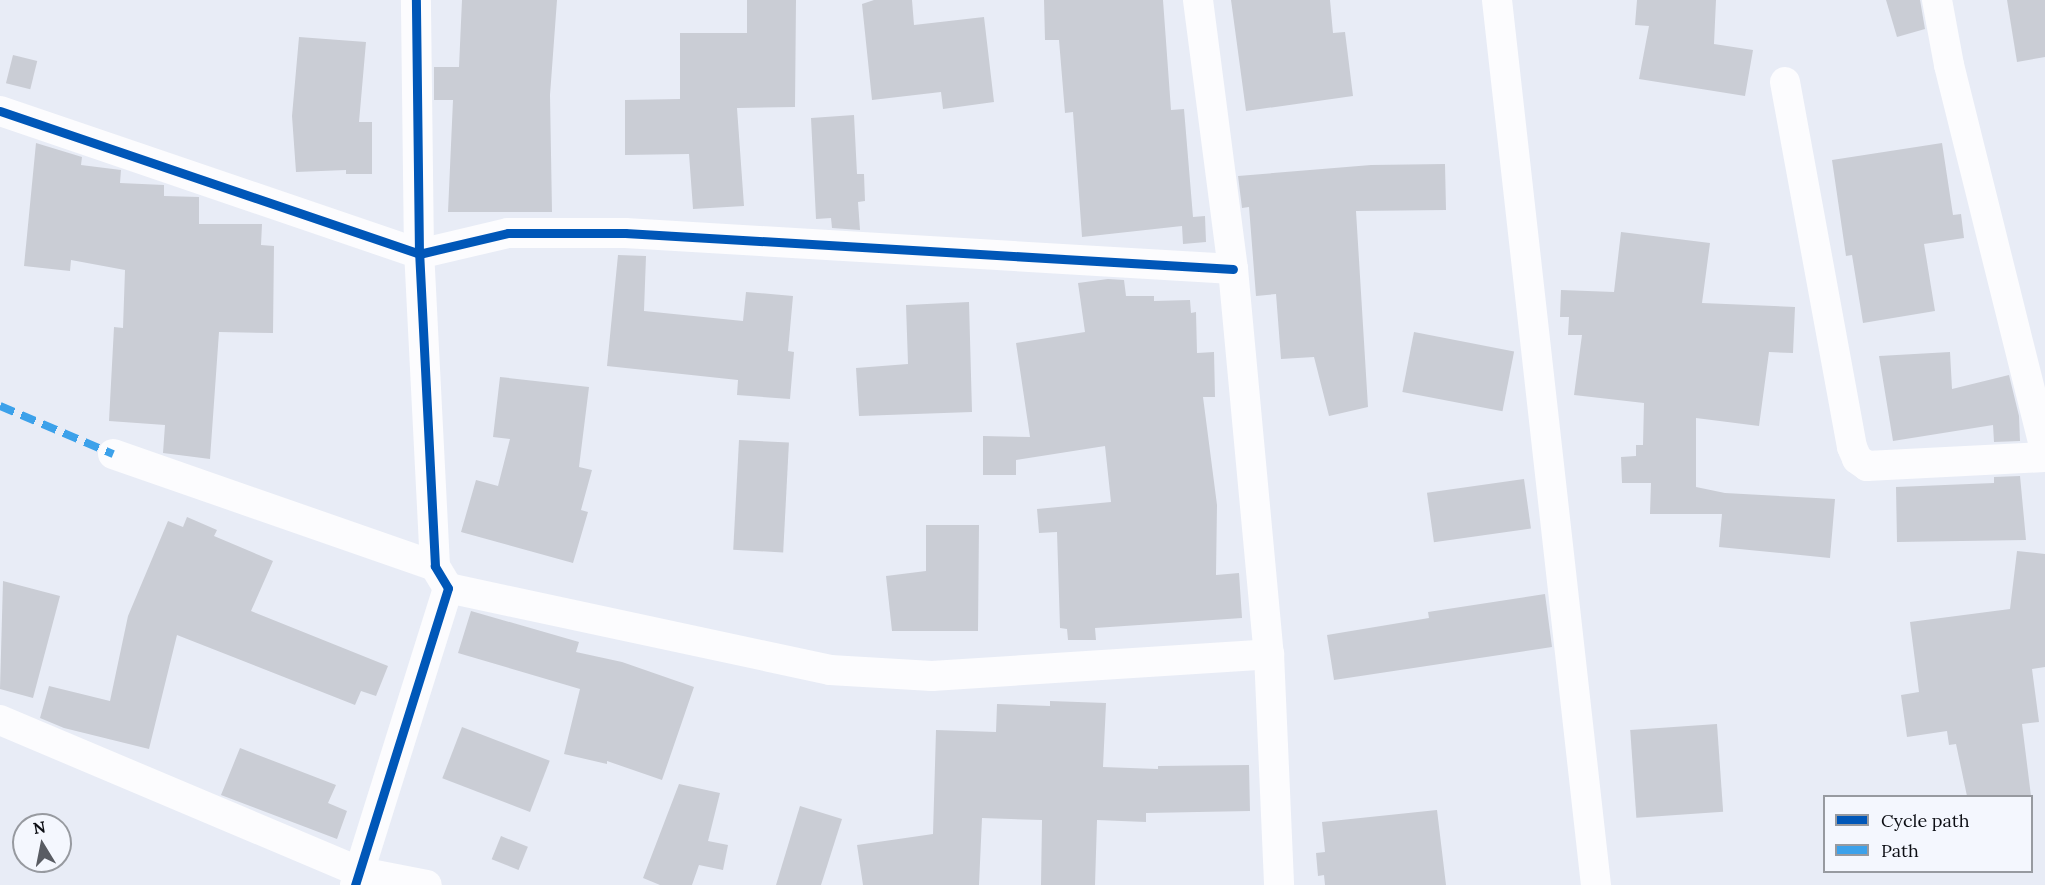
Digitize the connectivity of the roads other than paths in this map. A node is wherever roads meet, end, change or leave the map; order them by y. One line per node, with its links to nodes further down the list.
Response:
1 (416, 0): 7 (street)
2 (1198, 0): 8 (street)
3 (1497, 0): 18 (street)
4 (1937, 0): 9 (street)
5 (1785, 82): 11 (street)
6 (0, 111): 7 (street)
7 (419, 254): 8 (street); 12 (street)
8 (1233, 268): 13 (street)
9 (2045, 449)
10 (113, 454): 12 (street)
11 (2045, 457)
12 (442, 577): 13 (street); 15 (street)
13 (1269, 654): 17 (street)
14 (0, 720): 15 (street)
15 (358, 878): 16 (street)
16 (427, 885)
17 (1279, 885)
18 (1596, 885)

